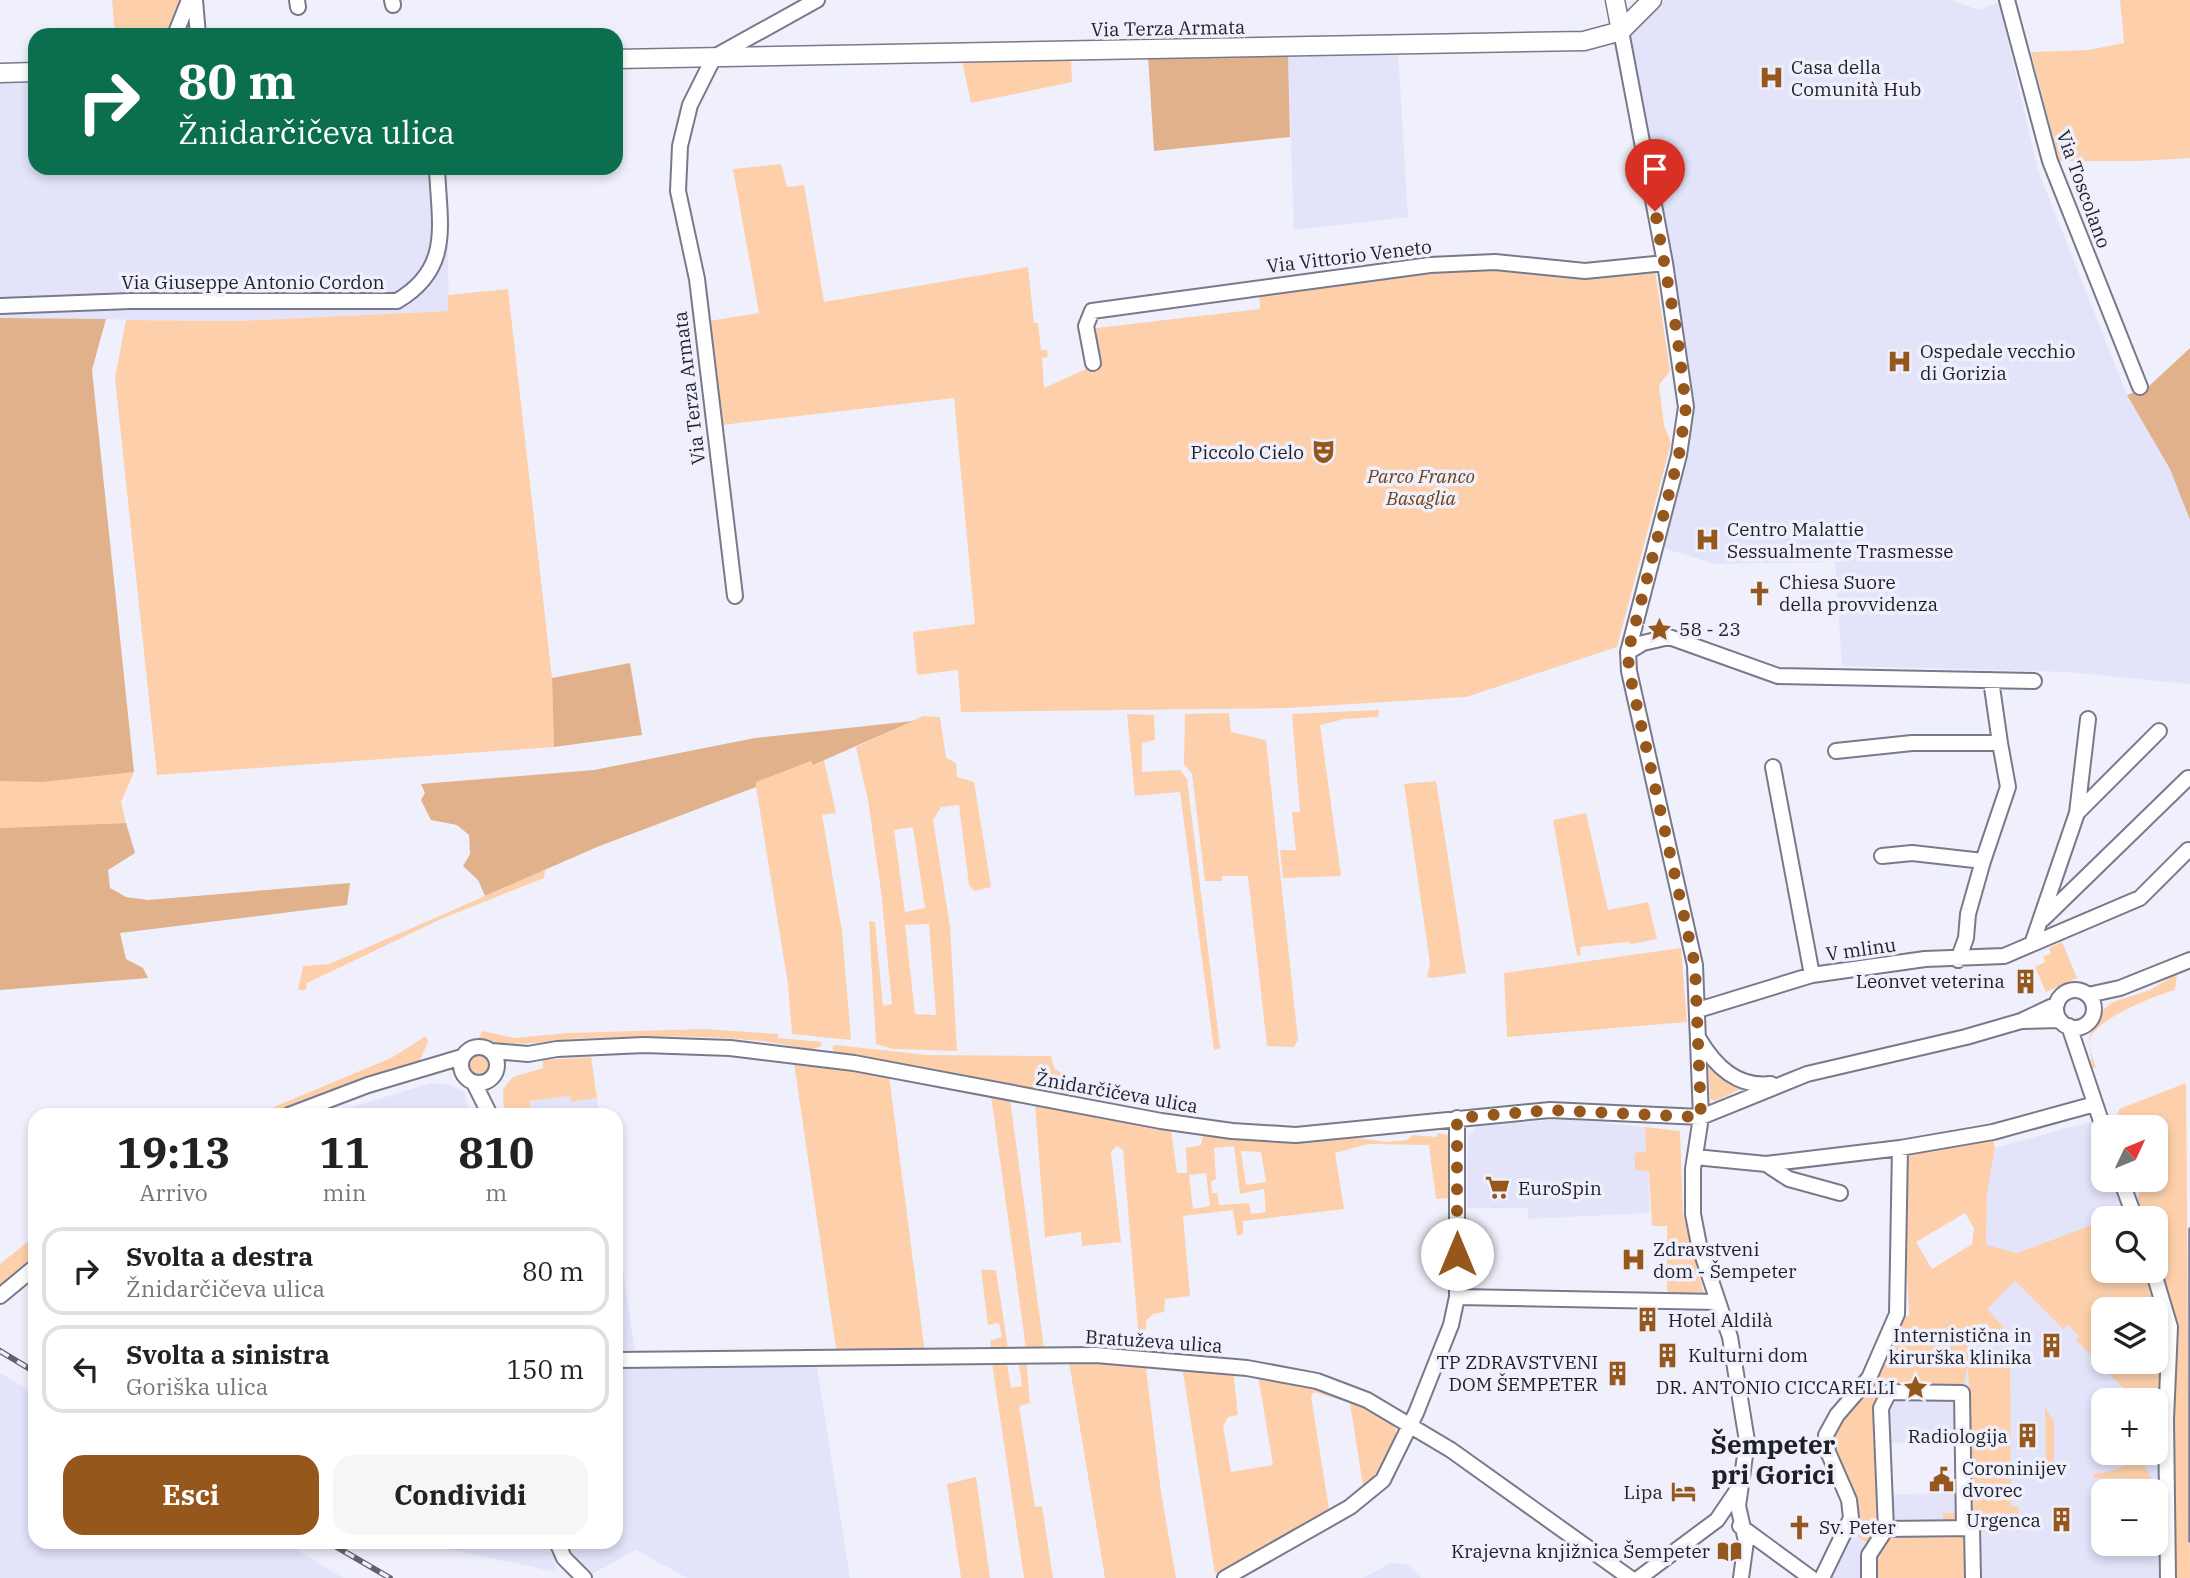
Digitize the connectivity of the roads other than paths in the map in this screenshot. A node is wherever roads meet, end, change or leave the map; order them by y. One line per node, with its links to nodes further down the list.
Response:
1 (189, 0): 7 (street)
2 (195, 0): 8 (street)
3 (817, 0): 10 (street)
4 (1615, 0): 9 (main road)
5 (1652, 0): 9 (main road)
6 (2007, 0): 18 (street, Via Toscolano)
7 (177, 28)
8 (198, 28)
9 (1621, 31): 10 (main road, Via Terza Armata); 15 (street)
10 (714, 57): 11 (main road, Via Terza Armata); 19 (street, Via Terza Armata)
11 (623, 59)
12 (28, 72): 13 (main road)
13 (0, 73)
14 (437, 175): 16 (street, Via Giuseppe Antonio Cordon)
15 (1665, 263): 17 (street, Via Vittorio Veneto); 20 (street)
16 (0, 306)
17 (1093, 363)
18 (2140, 387)
19 (735, 596)
20 (1629, 649): 21 (street); 42 (street)
21 (1991, 680): 22 (street); 25 (street)
22 (2035, 681)
23 (2088, 719): 29 (street)
24 (2159, 731): 29 (street)
25 (2000, 743): 26 (street); 32 (street)
26 (1836, 751)
27 (1773, 767): 37 (street)
28 (2188, 778): 33 (street)
29 (2077, 813): 33 (street)
30 (2188, 850): 34 (street, V mlinu)
31 (1882, 856): 32 (street)
32 (1983, 861): 35 (street)
33 (2042, 920): 34 (street)
34 (2032, 944): 35 (street, V mlinu)
35 (1958, 960): 37 (street, V mlinu)
36 (2190, 960): 38 (street)
37 (1812, 975): 42 (street, V mlinu)
38 (2120, 988): 39 (street); 41 (street)
39 (2088, 995): 40 (street); 41 (street)
40 (2057, 1004): 43 (street); 44 (street)
41 (2094, 1009): 45 (street)
42 (1698, 1010): 46 (street)
43 (2021, 1021): 44 (street); 54 (street)
44 (2064, 1023): 45 (street); 50 (street)
45 (2085, 1025): 50 (street)
46 (1698, 1038): 54 (street); 60 (street)
47 (492, 1051): 48 (street, Žnidarčičeva ulica); 49 (street, Žnidarčičeva ulica); 52 (street)
48 (528, 1054): 52 (street, Žnidarčičeva ulica); 61 (street, Žnidarčičeva ulica)
49 (462, 1057): 51 (street, Žnidarčičeva ulica); 53 (street)
50 (2082, 1065): 55 (street)
51 (424, 1069): 53 (street, Žnidarčičeva ulica); 56 (street, Žnidarčičeva ulica)
52 (494, 1074): 53 (street, Žnidarčičeva ulica); 58 (street)
53 (468, 1078): 57 (street)
54 (1779, 1084): 60 (street)
55 (2095, 1104): 59 (street); 62 (street)
56 (310, 1108)
57 (486, 1108)
58 (491, 1108)
59 (2099, 1115)
60 (1701, 1117): 61 (street, Žnidarčičeva ulica); 63 (street)
61 (1457, 1118): 69 (street)
62 (1900, 1148): 64 (street); 85 (street)
63 (1695, 1157): 64 (street); 70 (street)
64 (1766, 1164): 65 (street)
65 (1840, 1193)
66 (28, 1273): 68 (street)
67 (2157, 1283): 88 (street)
68 (0, 1296)
69 (1457, 1297): 70 (street); 72 (street)
70 (1717, 1302): 73 (street)
71 (623, 1360): 72 (street, Bratuževa ulica)
72 (1411, 1426): 80 (street); 81 (street, Bratuževa ulica)
73 (1742, 1482): 74 (street); 75 (street)
74 (1717, 1520): 75 (street); 82 (street)
75 (1743, 1528): 83 (street); 84 (street)
76 (1964, 1528): 77 (street); 77 (street); 87 (street)
77 (1886, 1529): 86 (street)
78 (560, 1549): 79 (street)
79 (584, 1578)
80 (1225, 1578)
81 (1630, 1578)
82 (1639, 1578)
83 (1741, 1578)
84 (1811, 1578)
85 (1822, 1578)
86 (1869, 1578)
87 (1973, 1578)
88 (2168, 1578)

